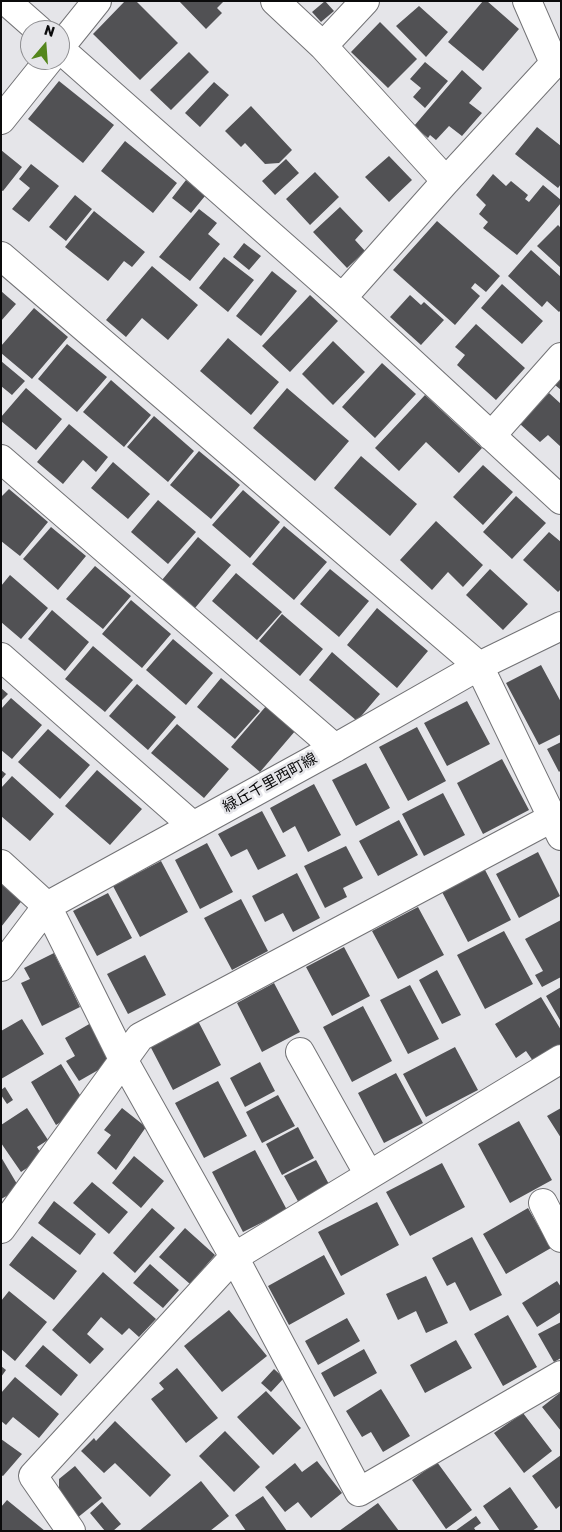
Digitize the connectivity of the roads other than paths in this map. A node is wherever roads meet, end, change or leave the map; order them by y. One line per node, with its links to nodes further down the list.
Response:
1 (6, 1): 6 (street)
2 (97, 1): 7 (street)
3 (275, 1): 8 (street)
4 (365, 1): 8 (street)
5 (528, 1): 10 (street)
6 (27, 20)
7 (70, 35)
8 (322, 46): 13 (street)
9 (70, 57): 15 (street)
10 (558, 60): 13 (street)
11 (41, 70): 12 (street)
12 (1, 120)
13 (446, 181): 15 (street)
14 (1, 256): 22 (street)
15 (342, 298): 17 (street)
16 (561, 357): 17 (street)
17 (491, 436): 19 (street)
18 (1, 459): 23 (street)
19 (561, 500)
20 (561, 626): 22 (street, 緑丘千里西町線)
21 (1, 657): 24 (street)
22 (479, 666): 23 (street, 緑丘千里西町線); 25 (street)
23 (334, 748): 24 (street, 緑丘千里西町線)
24 (192, 826): 27 (street, 緑丘千里西町線)
25 (556, 827): 31 (street)
26 (1, 864): 27 (street)
27 (48, 906): 28 (street, 緑丘千里西町線); 31 (street)
28 (1, 967)
29 (300, 1052): 32 (street)
30 (561, 1059): 32 (street)
31 (124, 1060): 34 (street); 36 (street)
32 (369, 1175): 36 (street)
33 (543, 1202): 35 (street)
34 (1, 1228)
35 (561, 1238)
36 (234, 1257): 37 (street); 38 (street)
37 (561, 1375)
38 (71, 1531)

